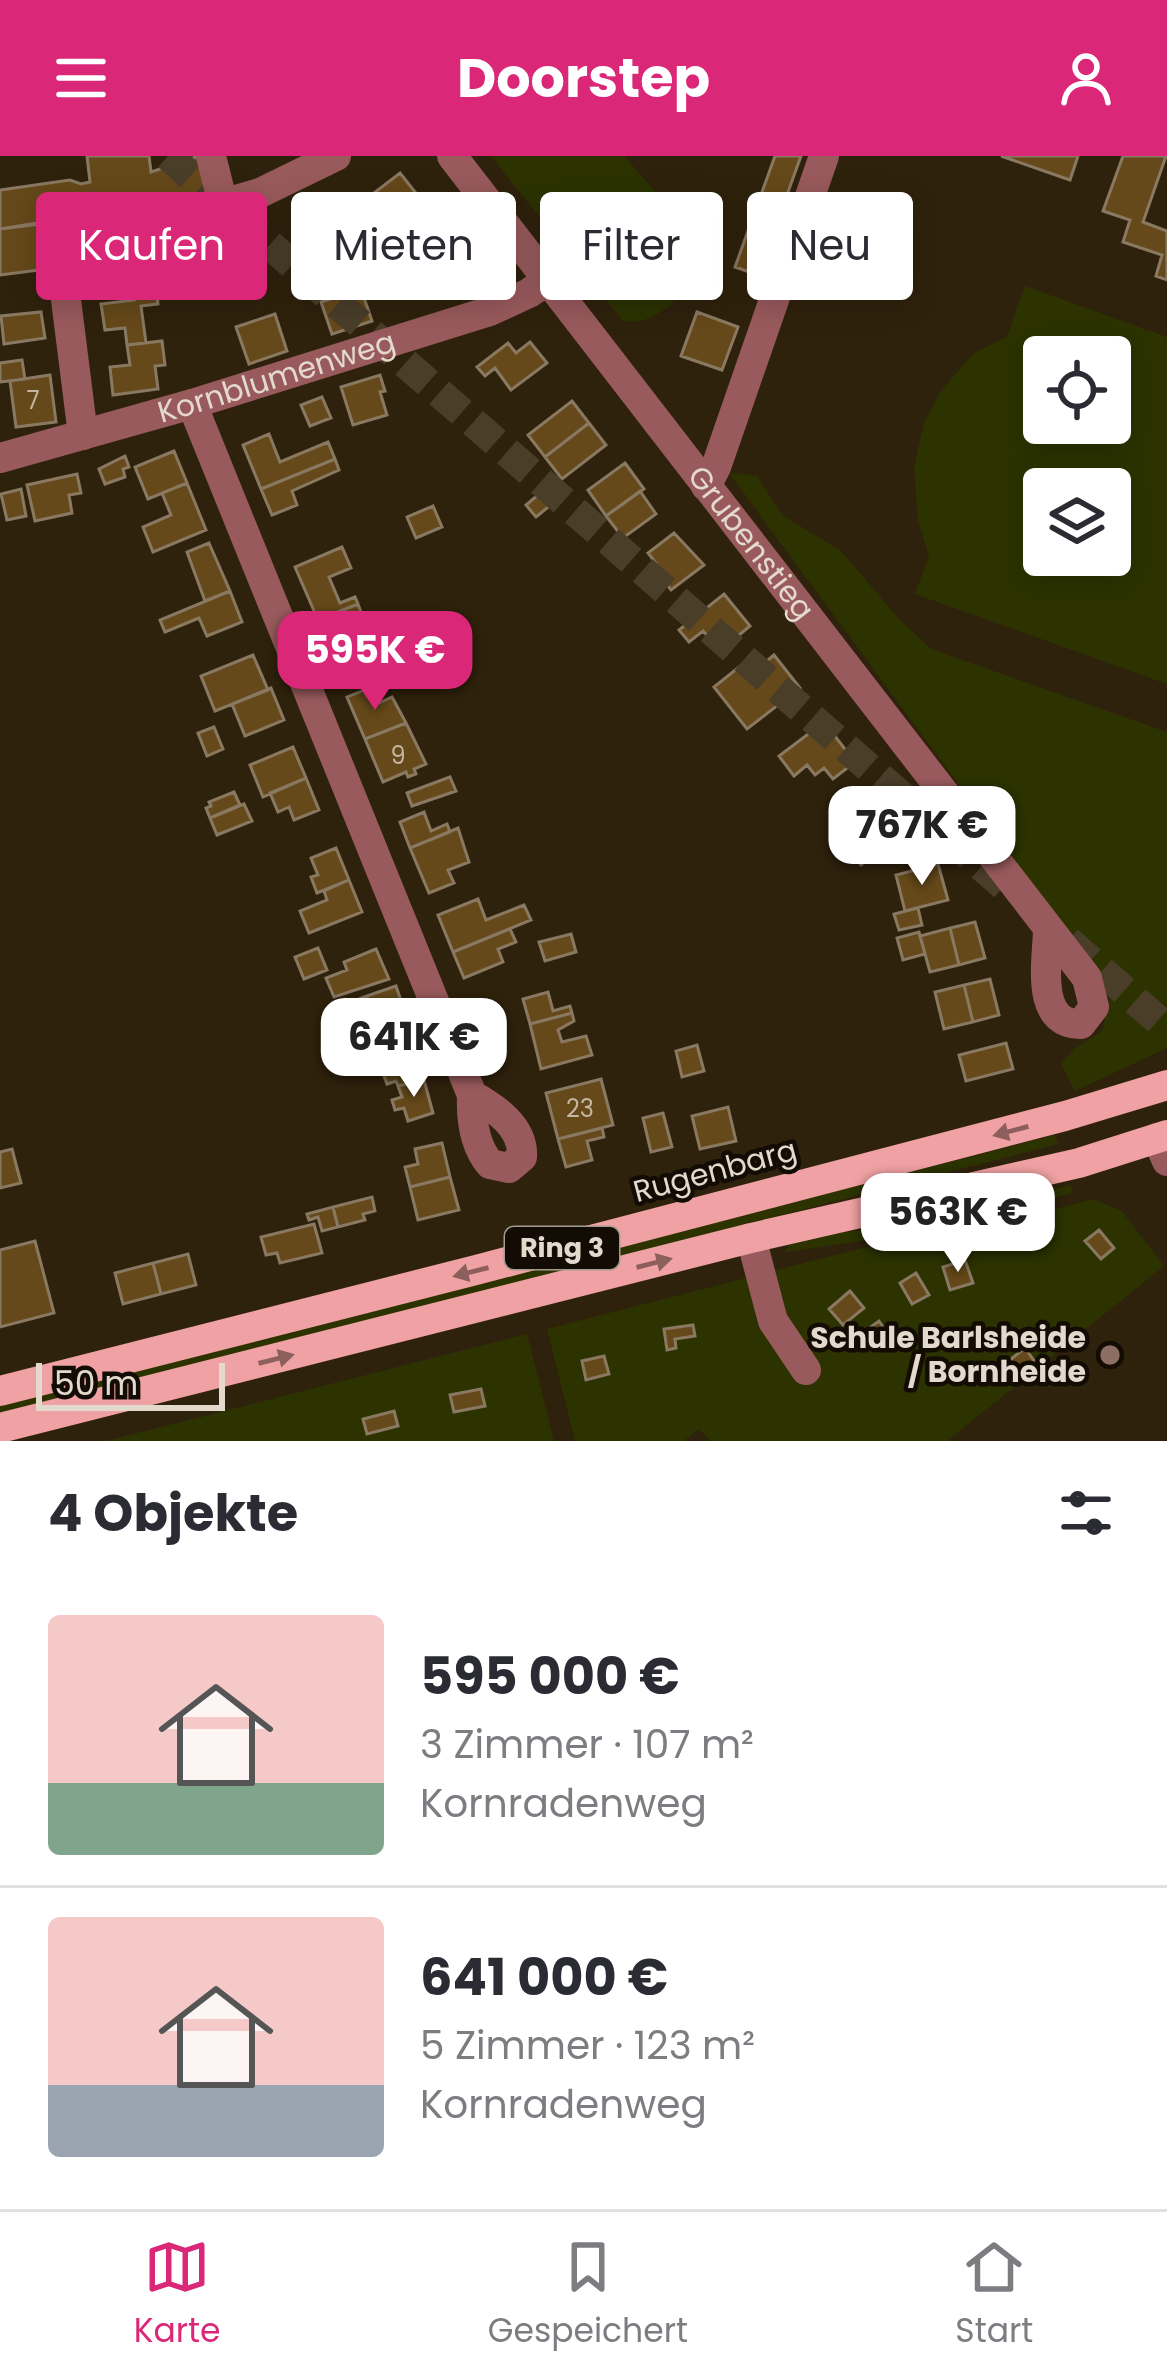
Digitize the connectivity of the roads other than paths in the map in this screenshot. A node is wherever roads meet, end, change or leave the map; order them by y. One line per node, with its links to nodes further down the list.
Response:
1 (211, 156): 6 (street)
2 (336, 156): 5 (street)
3 (452, 156): 8 (street, Grubenstieg)
4 (824, 156): 15 (street)
5 (284, 168): 7 (street)
6 (220, 192)
7 (243, 192)
8 (540, 270)
9 (540, 285): 12 (street, Kornblumenweg)
10 (66, 300): 13 (street)
11 (563, 300): 15 (street, Grubenstieg)
12 (192, 404): 13 (street, Kornblumenweg); 18 (street)
13 (83, 435): 14 (street, Kornblumenweg)
14 (0, 458)
15 (706, 486): 16 (street, Grubenstieg)
16 (1048, 931)
17 (1167, 1085): 19 (main road, Rugenbarg / Ring 3)
18 (472, 1095)
19 (1123, 1099): 20 (main road); 23 (main road, Rugenbarg / Ring 3, one-way to 23)
20 (1165, 1131): 21 (main road, Ring 3)
21 (752, 1238): 22 (street); 24 (main road, Ring 3, one-way to 21)
22 (806, 1370)
23 (0, 1390)
24 (0, 1428)

